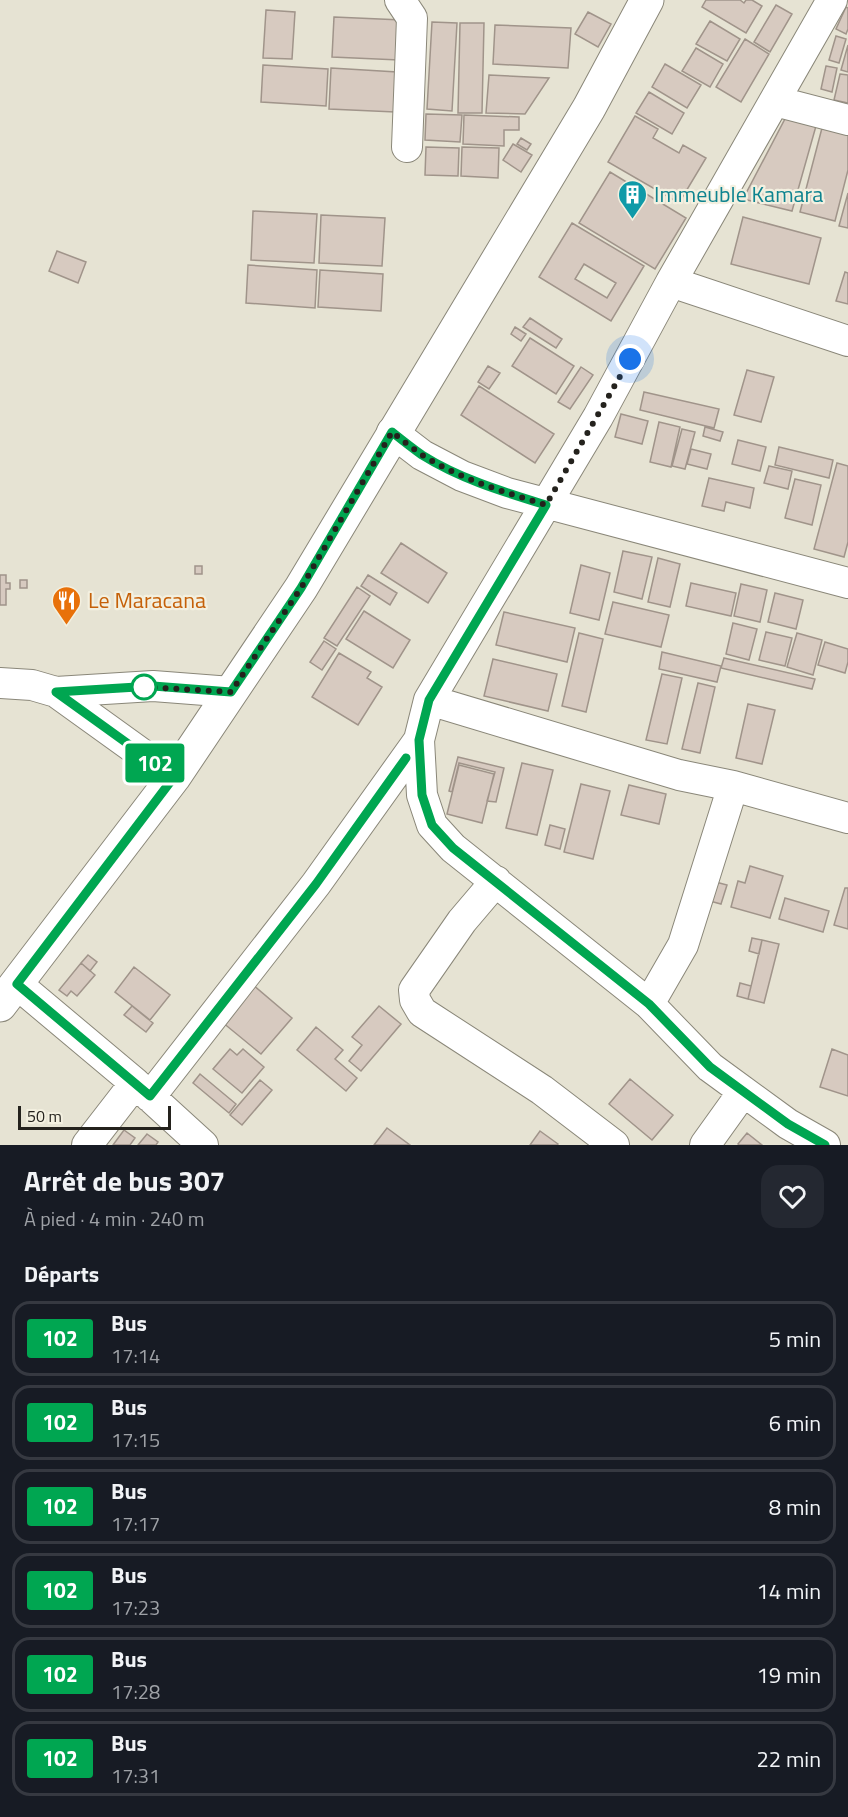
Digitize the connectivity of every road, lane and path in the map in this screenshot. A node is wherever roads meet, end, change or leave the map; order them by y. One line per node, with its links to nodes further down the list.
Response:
1 (647, 0): 9 (main road)
2 (832, 0): 4 (street)
3 (392, 1): 6 (street)
4 (775, 101): 5 (street); 7 (street)
5 (848, 120)
6 (407, 147)
7 (671, 282): 8 (street); 10 (street)
8 (848, 341)
9 (392, 432): 10 (street); 14 (main road)
10 (546, 505): 11 (street); 15 (street)
11 (848, 583)
12 (0, 683): 13 (street)
13 (56, 692): 14 (street); 17 (street)
14 (231, 692): 17 (main road)
15 (429, 700): 16 (street); 18 (street)
16 (419, 740): 20 (street); 23 (street)
17 (174, 777): 21 (main road)
18 (733, 786): 19 (street); 22 (street)
19 (848, 818)
20 (496, 881): 22 (street); 27 (street)
21 (8, 994): 23 (street)
22 (649, 1004): 24 (street)
23 (142, 1090): 25 (street); 26 (street)
24 (743, 1092): 28 (street); 29 (street)
25 (87, 1145)
26 (203, 1145)
27 (614, 1145)
28 (705, 1145)
29 (825, 1145)

